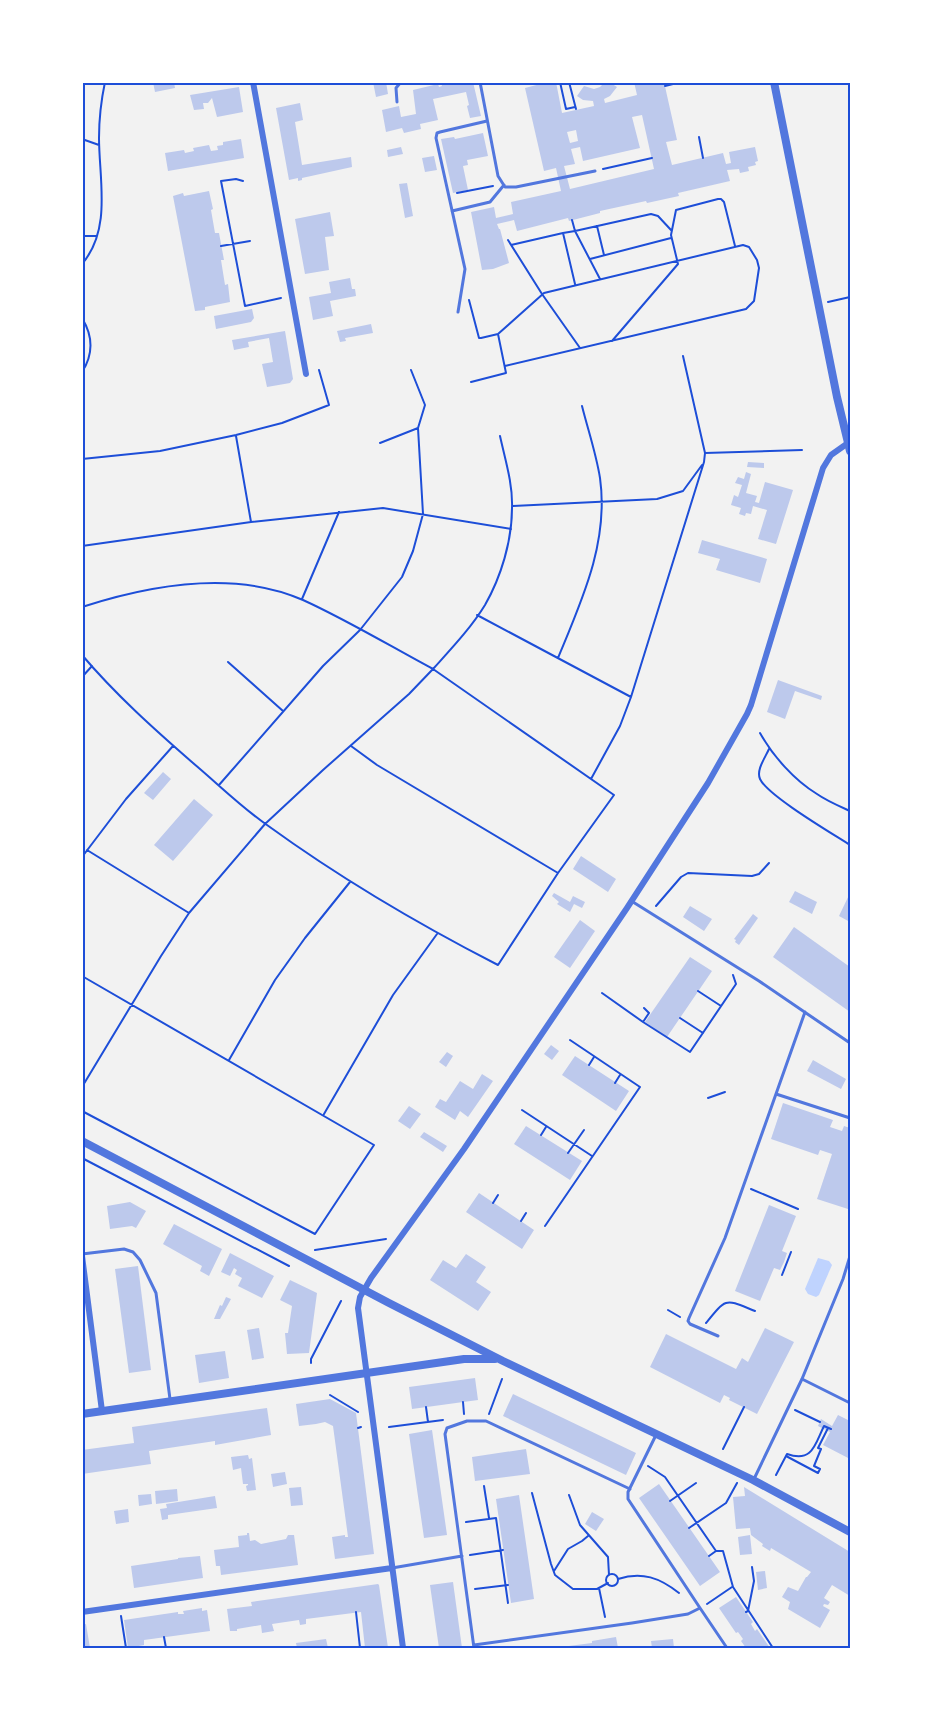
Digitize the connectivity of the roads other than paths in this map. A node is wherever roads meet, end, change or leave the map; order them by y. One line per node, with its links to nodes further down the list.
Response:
1 (253, 82): 11 (street)
2 (401, 82): 5 (lane)
3 (480, 82): 6 (lane)
4 (774, 82): 12 (street)
5 (397, 102)
6 (487, 121): 8 (lane); 9 (lane)
7 (594, 171): 8 (lane)
8 (503, 184): 9 (lane)
9 (452, 211): 10 (lane)
10 (458, 312)
11 (306, 374)
12 (849, 447): 13 (street)
13 (632, 901): 14 (lane); 21 (street)
14 (805, 1012): 15 (lane); 16 (lane)
15 (850, 1043)
16 (776, 1094): 17 (lane); 22 (lane)
17 (850, 1119)
18 (82, 1141): 21 (street)
19 (82, 1255): 26 (lane); 28 (street)
20 (850, 1256): 25 (lane)
21 (364, 1290): 23 (street); 24 (street)
22 (718, 1336)
23 (503, 1361): 24 (street); 30 (street)
24 (366, 1373): 26 (street); 35 (street)
25 (802, 1379): 27 (lane); 31 (lane)
26 (170, 1401): 28 (street)
27 (850, 1403)
28 (102, 1411): 29 (street)
29 (82, 1414)
30 (657, 1434): 31 (street); 32 (lane)
31 (753, 1480): 33 (street)
32 (630, 1489): 34 (lane); 36 (lane)
33 (850, 1532)
34 (462, 1556): 35 (lane); 38 (lane)
35 (392, 1568): 37 (street); 39 (street)
36 (698, 1609): 38 (lane); 40 (lane)
37 (82, 1612)
38 (474, 1647)
39 (403, 1648)
40 (727, 1648)

